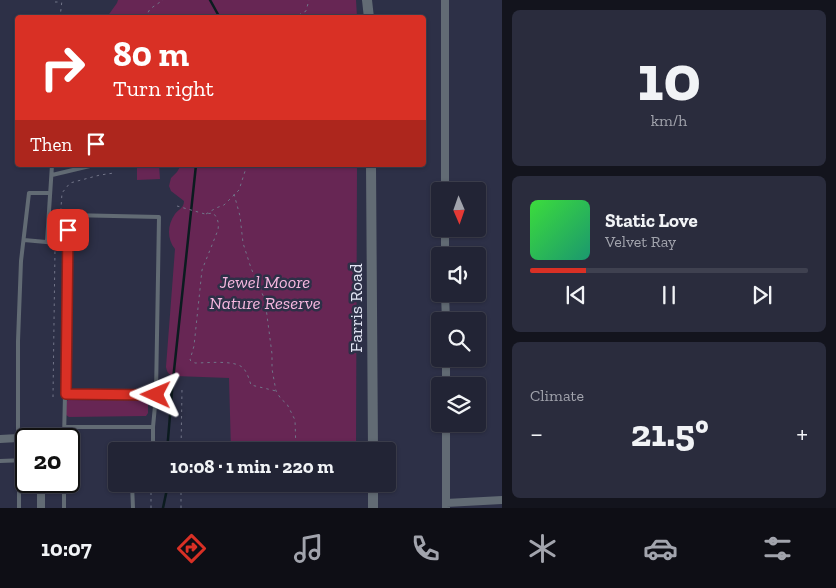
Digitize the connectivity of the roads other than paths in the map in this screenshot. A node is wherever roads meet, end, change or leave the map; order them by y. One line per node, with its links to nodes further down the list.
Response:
1 (367, 0): 3 (street)
2 (445, 0): 8 (street)
3 (369, 15)
4 (52, 167): 7 (lane)
5 (85, 167): 7 (lane)
6 (371, 167): 22 (street, Farris Road)
7 (52, 174): 9 (lane)
8 (445, 182)
9 (50, 193): 10 (lane); 11 (lane)
10 (24, 240): 11 (lane); 17 (lane)
11 (47, 242): 12 (lane)
12 (68, 244): 13 (lane); 14 (lane)
13 (66, 394): 14 (lane); 15 (lane)
14 (156, 395): 16 (lane)
15 (65, 427): 16 (lane)
16 (153, 427): 21 (lane)
17 (18, 428)
18 (446, 432): 31 (street)
19 (15, 438): 20 (street)
20 (0, 439)
21 (153, 442)
22 (373, 442)
23 (0, 461): 24 (lane)
24 (15, 461)
25 (132, 492): 35 (lane)
26 (373, 492): 36 (street)
27 (19, 493): 32 (lane)
28 (41, 493): 33 (street)
29 (64, 493): 34 (lane)
30 (502, 500): 31 (street)
31 (446, 506)
32 (19, 508)
33 (41, 508)
34 (64, 508)
35 (133, 508)
36 (373, 508)

